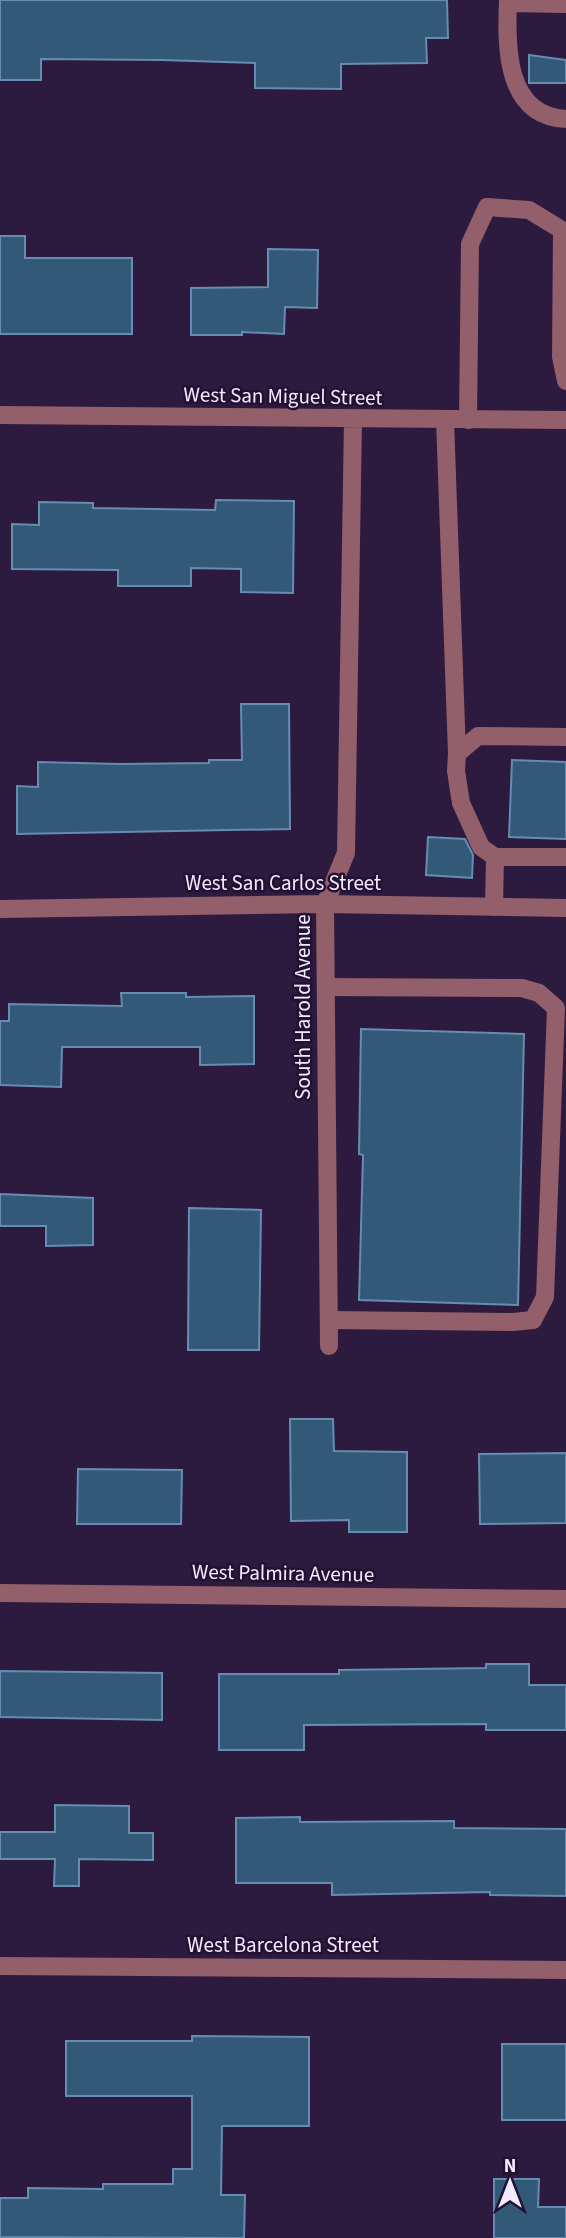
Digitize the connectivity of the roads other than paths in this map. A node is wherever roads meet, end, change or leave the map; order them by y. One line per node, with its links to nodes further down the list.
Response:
1 (508, 2): 2 (street); 3 (street)
2 (566, 5)
3 (566, 119)
4 (566, 381): 8 (street)
5 (0, 415): 6 (street, West San Miguel Street)
6 (353, 419): 7 (street, West San Miguel Street); 14 (street, South Harold Avenue)
7 (445, 420): 8 (street, West San Miguel Street); 11 (street)
8 (468, 420): 9 (street, West San Miguel Street)
9 (566, 420)
10 (566, 737): 11 (street)
11 (457, 754): 12 (street)
12 (495, 857): 13 (street); 15 (street)
13 (566, 857)
14 (325, 904): 15 (street, West San Carlos Street); 17 (street, West San Carlos Street); 18 (street, South Harold Avenue)
15 (494, 907): 16 (street, West San Carlos Street)
16 (566, 908)
17 (0, 909)
18 (326, 987): 19 (street, South Harold Avenue); 19 (street)
19 (328, 1320): 20 (street, South Harold Avenue)
20 (328, 1346)
21 (0, 1593): 22 (street, West Palmira Avenue)
22 (566, 1599)
23 (0, 1966): 24 (street, West Barcelona Street)
24 (566, 1970)

